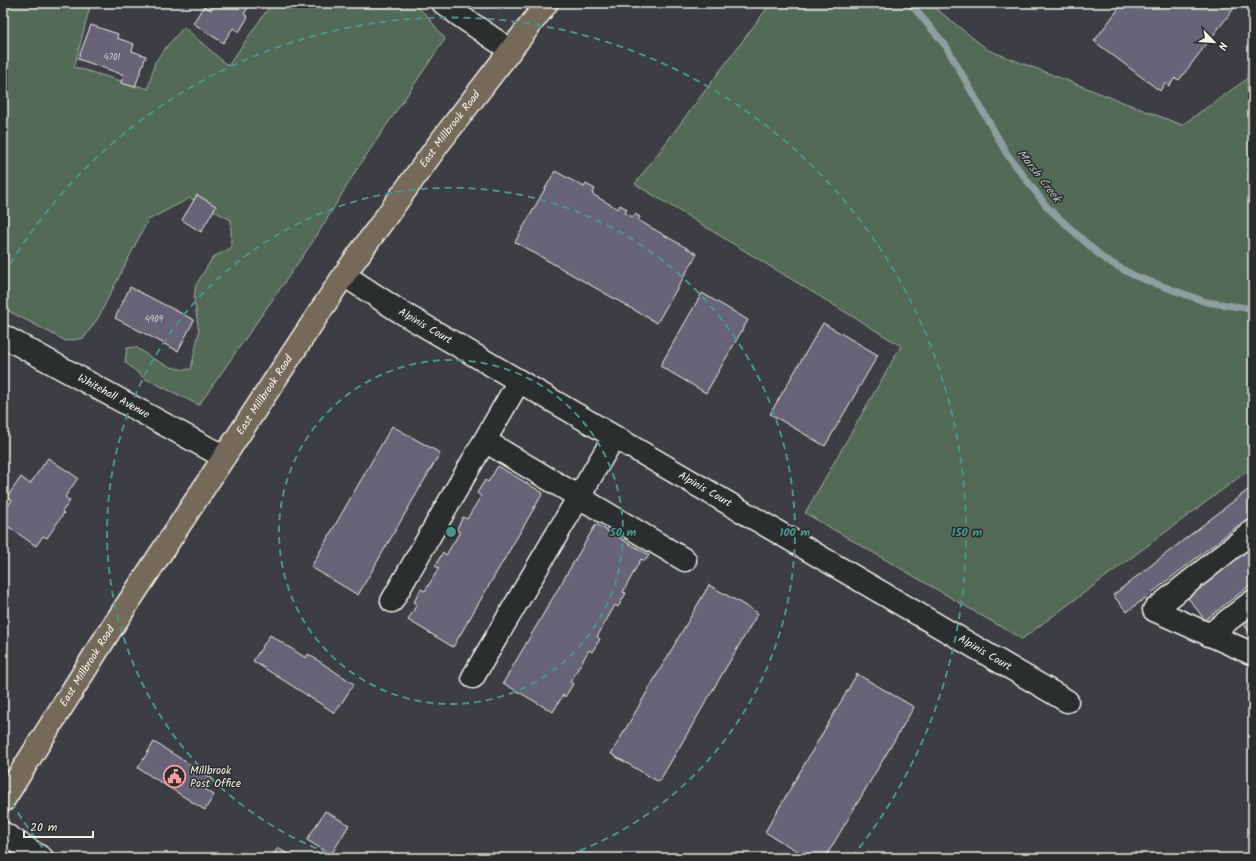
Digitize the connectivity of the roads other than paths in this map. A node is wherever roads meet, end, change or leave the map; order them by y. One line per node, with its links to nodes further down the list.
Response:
1 (443, 3): 3 (street)
2 (547, 3): 3 (main road, East Millbrook Road)
3 (510, 50): 4 (main road, East Millbrook Road)
4 (344, 275): 6 (street, Alpinis Court); 9 (main road, East Millbrook Road)
5 (3, 336): 9 (street, Whitehall Avenue)
6 (519, 381): 7 (street, Alpinis Court); 8 (street)
7 (614, 437): 10 (street); 18 (street, Alpinis Court)
8 (485, 441): 10 (street); 13 (street)
9 (224, 457): 19 (main road, East Millbrook Road)
10 (579, 497): 12 (street); 17 (street)
11 (1253, 531): 15 (street)
12 (685, 560)
13 (392, 600)
14 (1253, 601): 15 (street)
15 (1210, 635): 16 (street)
16 (1253, 654)
17 (473, 677)
18 (1067, 701)
19 (3, 801)
20 (3, 833): 21 (street)
21 (42, 858)

